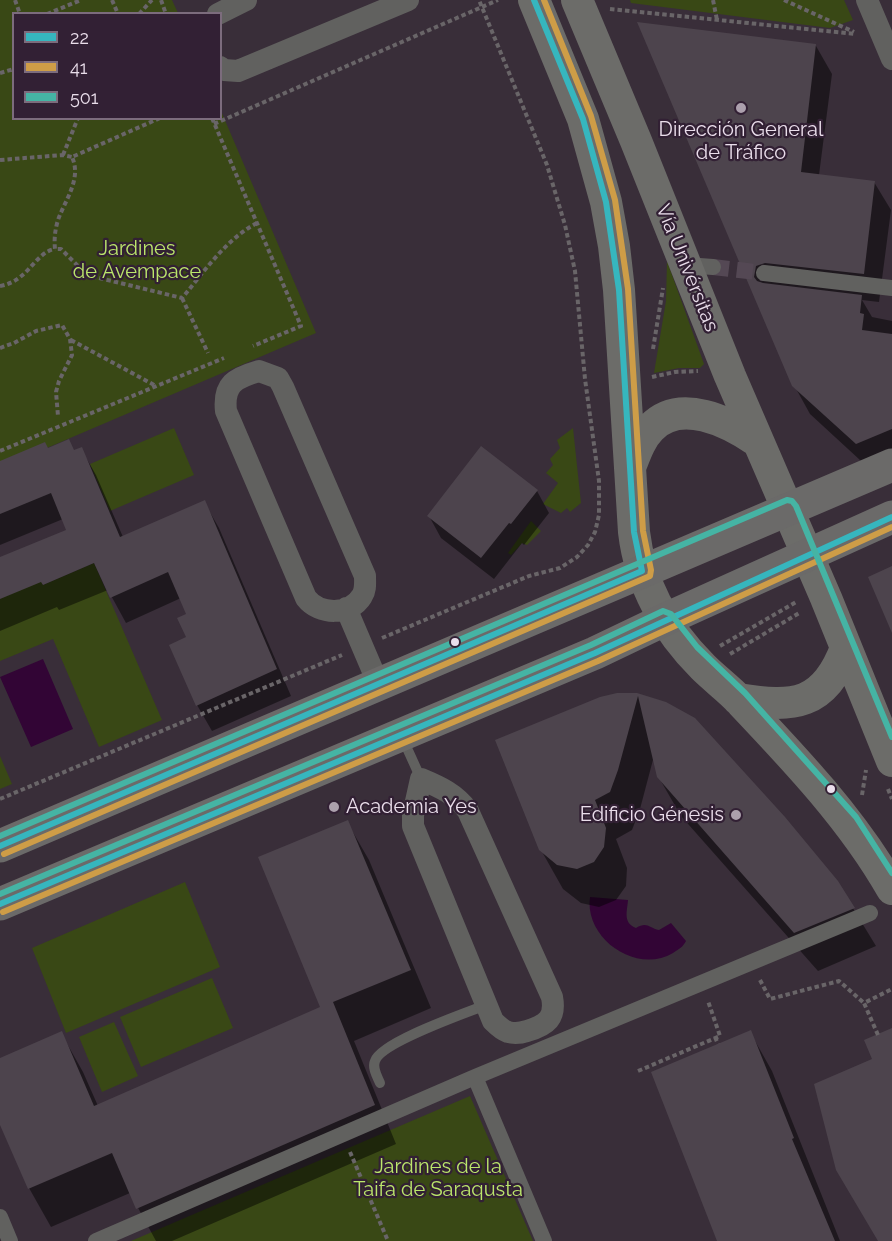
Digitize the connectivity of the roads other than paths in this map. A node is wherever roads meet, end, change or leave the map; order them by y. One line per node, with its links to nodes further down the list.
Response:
1 (246, 0): 6 (street)
2 (408, 0): 8 (street)
3 (534, 0): 12 (main road)
4 (867, 0): 7 (street)
5 (578, 3): 11 (main road, Vía Univérsitas)
6 (222, 12)
7 (892, 59)
8 (222, 68)
9 (764, 273): 10 (street)
10 (892, 288)
11 (757, 441): 12 (main road); 15 (main road, Vía Univérsitas)
12 (631, 465): 16 (main road)
13 (892, 465): 15 (main road)
14 (892, 517): 15 (main road)
15 (799, 533): 16 (main road); 18 (main road); 19 (main road, Vía Univérsitas)
16 (642, 571): 18 (main road); 20 (main road)
17 (346, 608): 17 (street); 20 (street)
18 (660, 612): 21 (main road); 22 (main road)
19 (846, 648): 21 (main road); 23 (main road, Vía Univérsitas)
20 (378, 683): 25 (main road)
21 (738, 699): 26 (main road)
22 (401, 734): 24 (lane); 27 (main road)
23 (880, 763)
24 (421, 779): 29 (street); 29 (street)
25 (0, 846)
26 (892, 889)
27 (0, 904)
28 (870, 913): 30 (street)
29 (486, 1005): 31 (lane)
30 (475, 1077): 34 (street); 35 (street)
31 (380, 1083)
32 (0, 1217): 33 (street)
33 (10, 1241)
34 (96, 1241)
35 (544, 1241)

